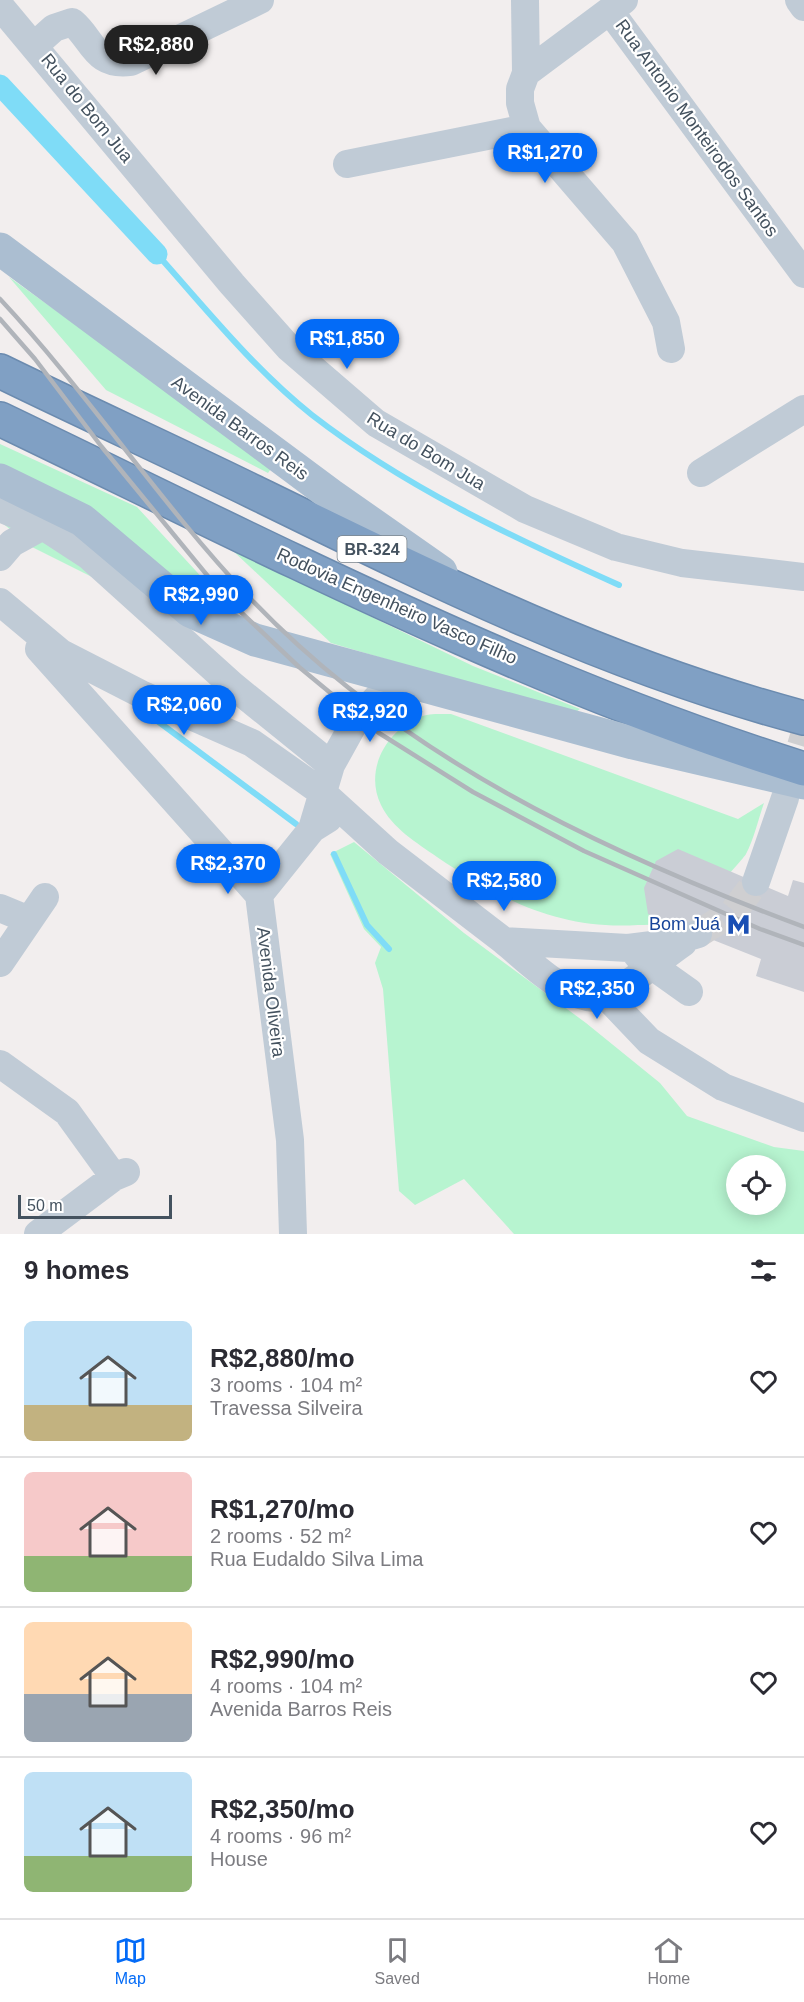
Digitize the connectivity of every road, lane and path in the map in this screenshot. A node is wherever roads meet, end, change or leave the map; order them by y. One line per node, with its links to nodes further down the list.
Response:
1 (260, 0): 7 (street)
2 (525, 0): 8 (street)
3 (799, 0): 6 (street)
4 (617, 5): 8 (street); 12 (street, Rua Antonio Monteirodos Santos)
5 (0, 6): 7 (street, Rua do Bom Jua)
6 (804, 7)
7 (34, 45): 22 (street, Rua do Bom Jua)
8 (526, 73): 9 (street)
9 (527, 128): 10 (street); 13 (street)
10 (347, 164)
11 (0, 249): 24 (main road, Avenida Barros Reis)
12 (804, 274)
13 (672, 349)
14 (3, 372): 24 (highway, BR-324)
15 (804, 409): 17 (street)
16 (0, 419): 29 (highway, Rodovia Engenheiro Vasco Filho / BR-324)
17 (701, 473)
18 (0, 480): 26 (main road)
19 (0, 508): 20 (street)
20 (43, 526): 21 (street); 28 (street)
21 (0, 557)
22 (804, 577)
23 (0, 603): 25 (street)
24 (484, 603): 27 (highway, BR-324)
25 (21, 622): 31 (street); 33 (street)
26 (395, 680): 28 (street); 30 (main road)
27 (804, 718)
28 (332, 765): 31 (street)
29 (804, 769)
30 (795, 790): 32 (street)
31 (332, 801): 33 (street); 37 (street)
32 (756, 882)
33 (259, 895): 46 (street, Avenida Oliveira)
34 (45, 897): 36 (street)
35 (0, 908): 36 (street)
36 (29, 921): 39 (street)
37 (504, 941): 38 (street); 42 (street)
38 (628, 948): 40 (street); 40 (street)
39 (0, 963)
40 (652, 965): 41 (street); 42 (street)
41 (690, 992)
42 (606, 996): 44 (street)
43 (0, 1064): 45 (street)
44 (804, 1118)
45 (38, 1234)
46 (293, 1234)

